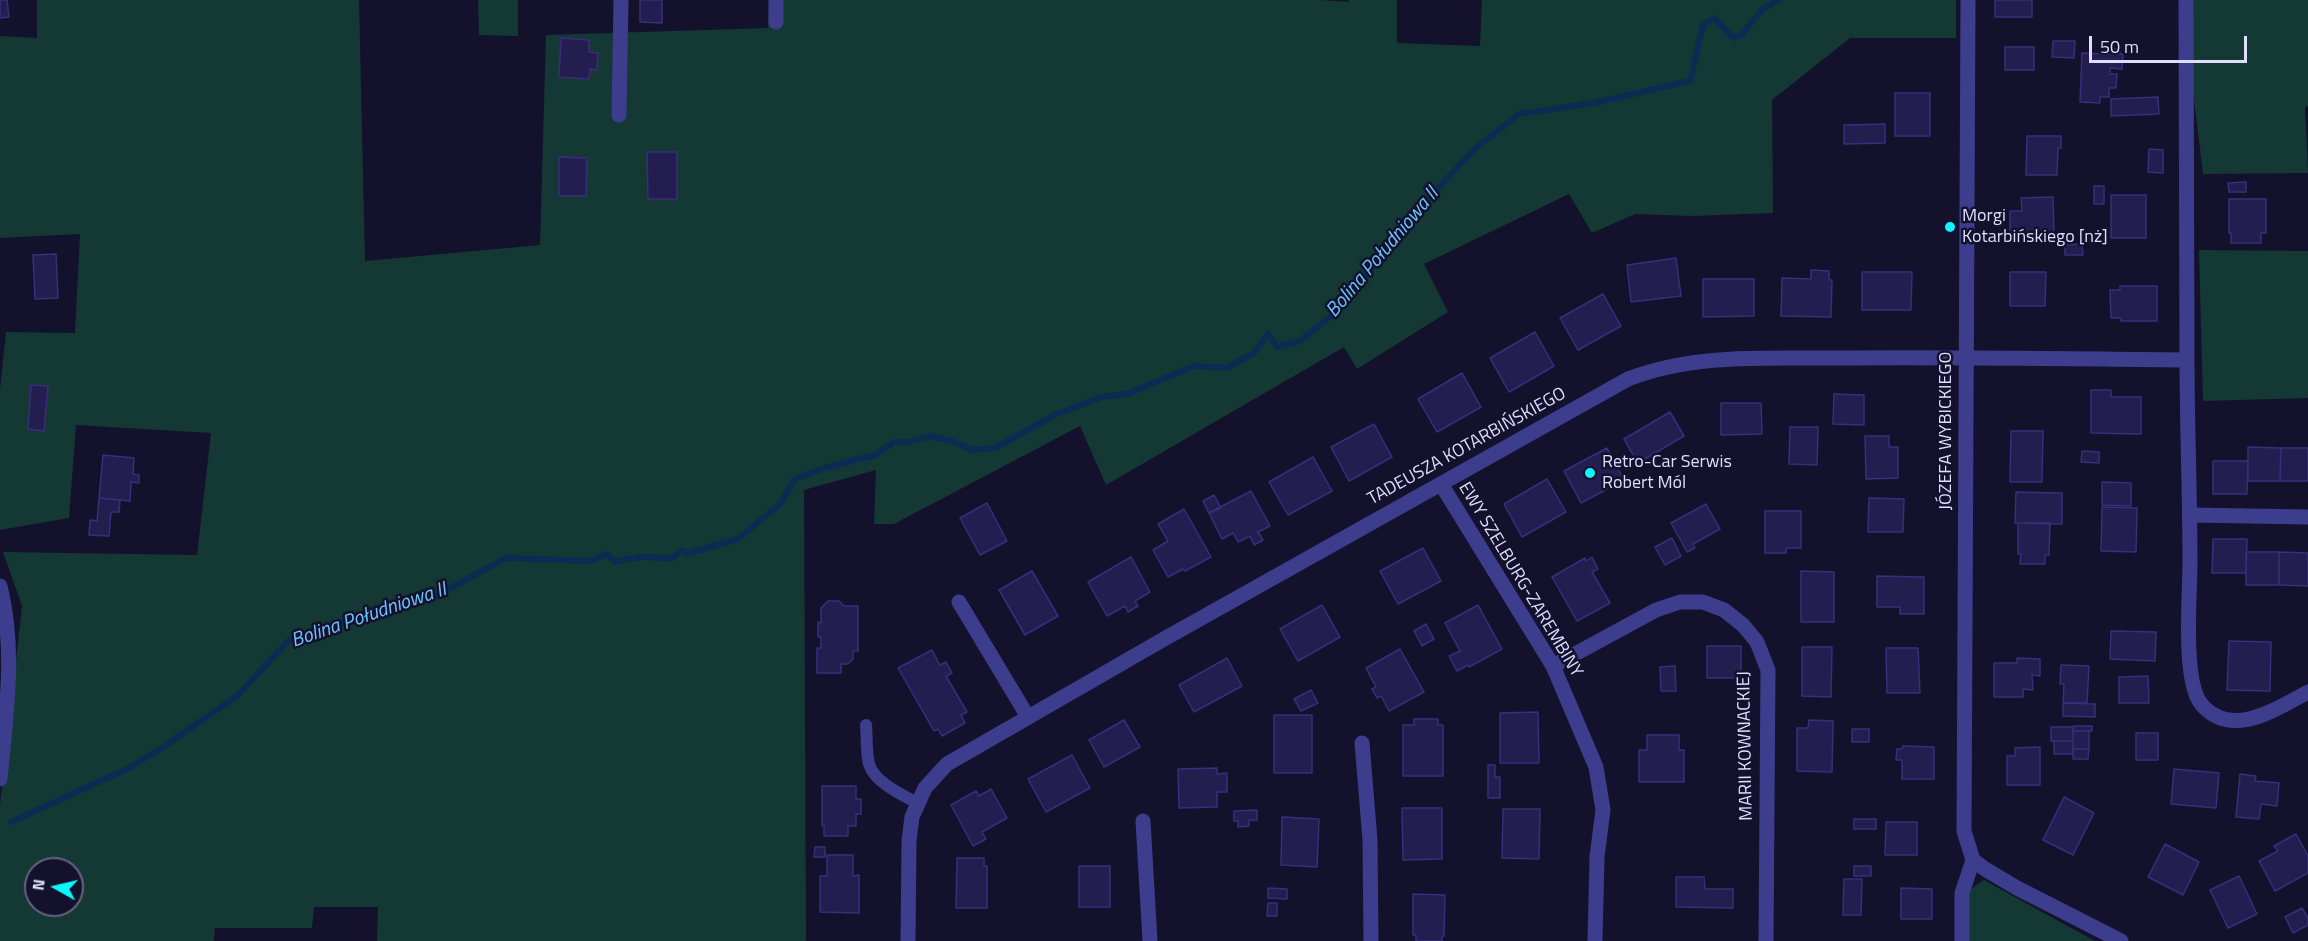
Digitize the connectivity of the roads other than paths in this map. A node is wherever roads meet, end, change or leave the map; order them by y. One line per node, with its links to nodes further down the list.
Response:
1 (621, 0): 6 (street)
2 (776, 0): 5 (street)
3 (1968, 0): 7 (street, JÓZEFA WYBICKIEGO)
4 (2186, 0): 8 (street)
5 (776, 22)
6 (619, 115)
7 (1967, 358): 8 (street, TADEUSZA KOTARBIŃSKIEGO); 9 (street, TADEUSZA KOTARBIŃSKIEGO); 22 (street, JÓZEFA WYBICKIEGO)
8 (2187, 360): 10 (street)
9 (1441, 484): 14 (street, EWY SZELBURG-ZAREMBINY); 16 (street, TADEUSZA KOTARBIŃSKIEGO)
10 (2190, 515): 11 (street); 15 (street)
11 (2308, 516)
12 (0, 586): 19 (street)
13 (958, 602): 16 (street)
14 (1553, 666): 26 (street, EWY SZELBURG-ZAREMBINY); 27 (street, MARII KOWNACKIEJ)
15 (2308, 693)
16 (1028, 717): 20 (street, TADEUSZA KOTARBIŃSKIEGO)
17 (866, 725): 20 (lane)
18 (1362, 743): 25 (street)
19 (0, 779)
20 (917, 803): 23 (street, TADEUSZA KOTARBIŃSKIEGO)
21 (1143, 821): 24 (street)
22 (1973, 860): 29 (street); 30 (street)
23 (908, 941)
24 (1150, 941)
25 (1371, 941)
26 (1595, 941)
27 (1766, 941): 28 (street, MARII KOWNACKIEJ)
28 (1774, 941)
29 (1962, 941)
30 (2121, 941)

